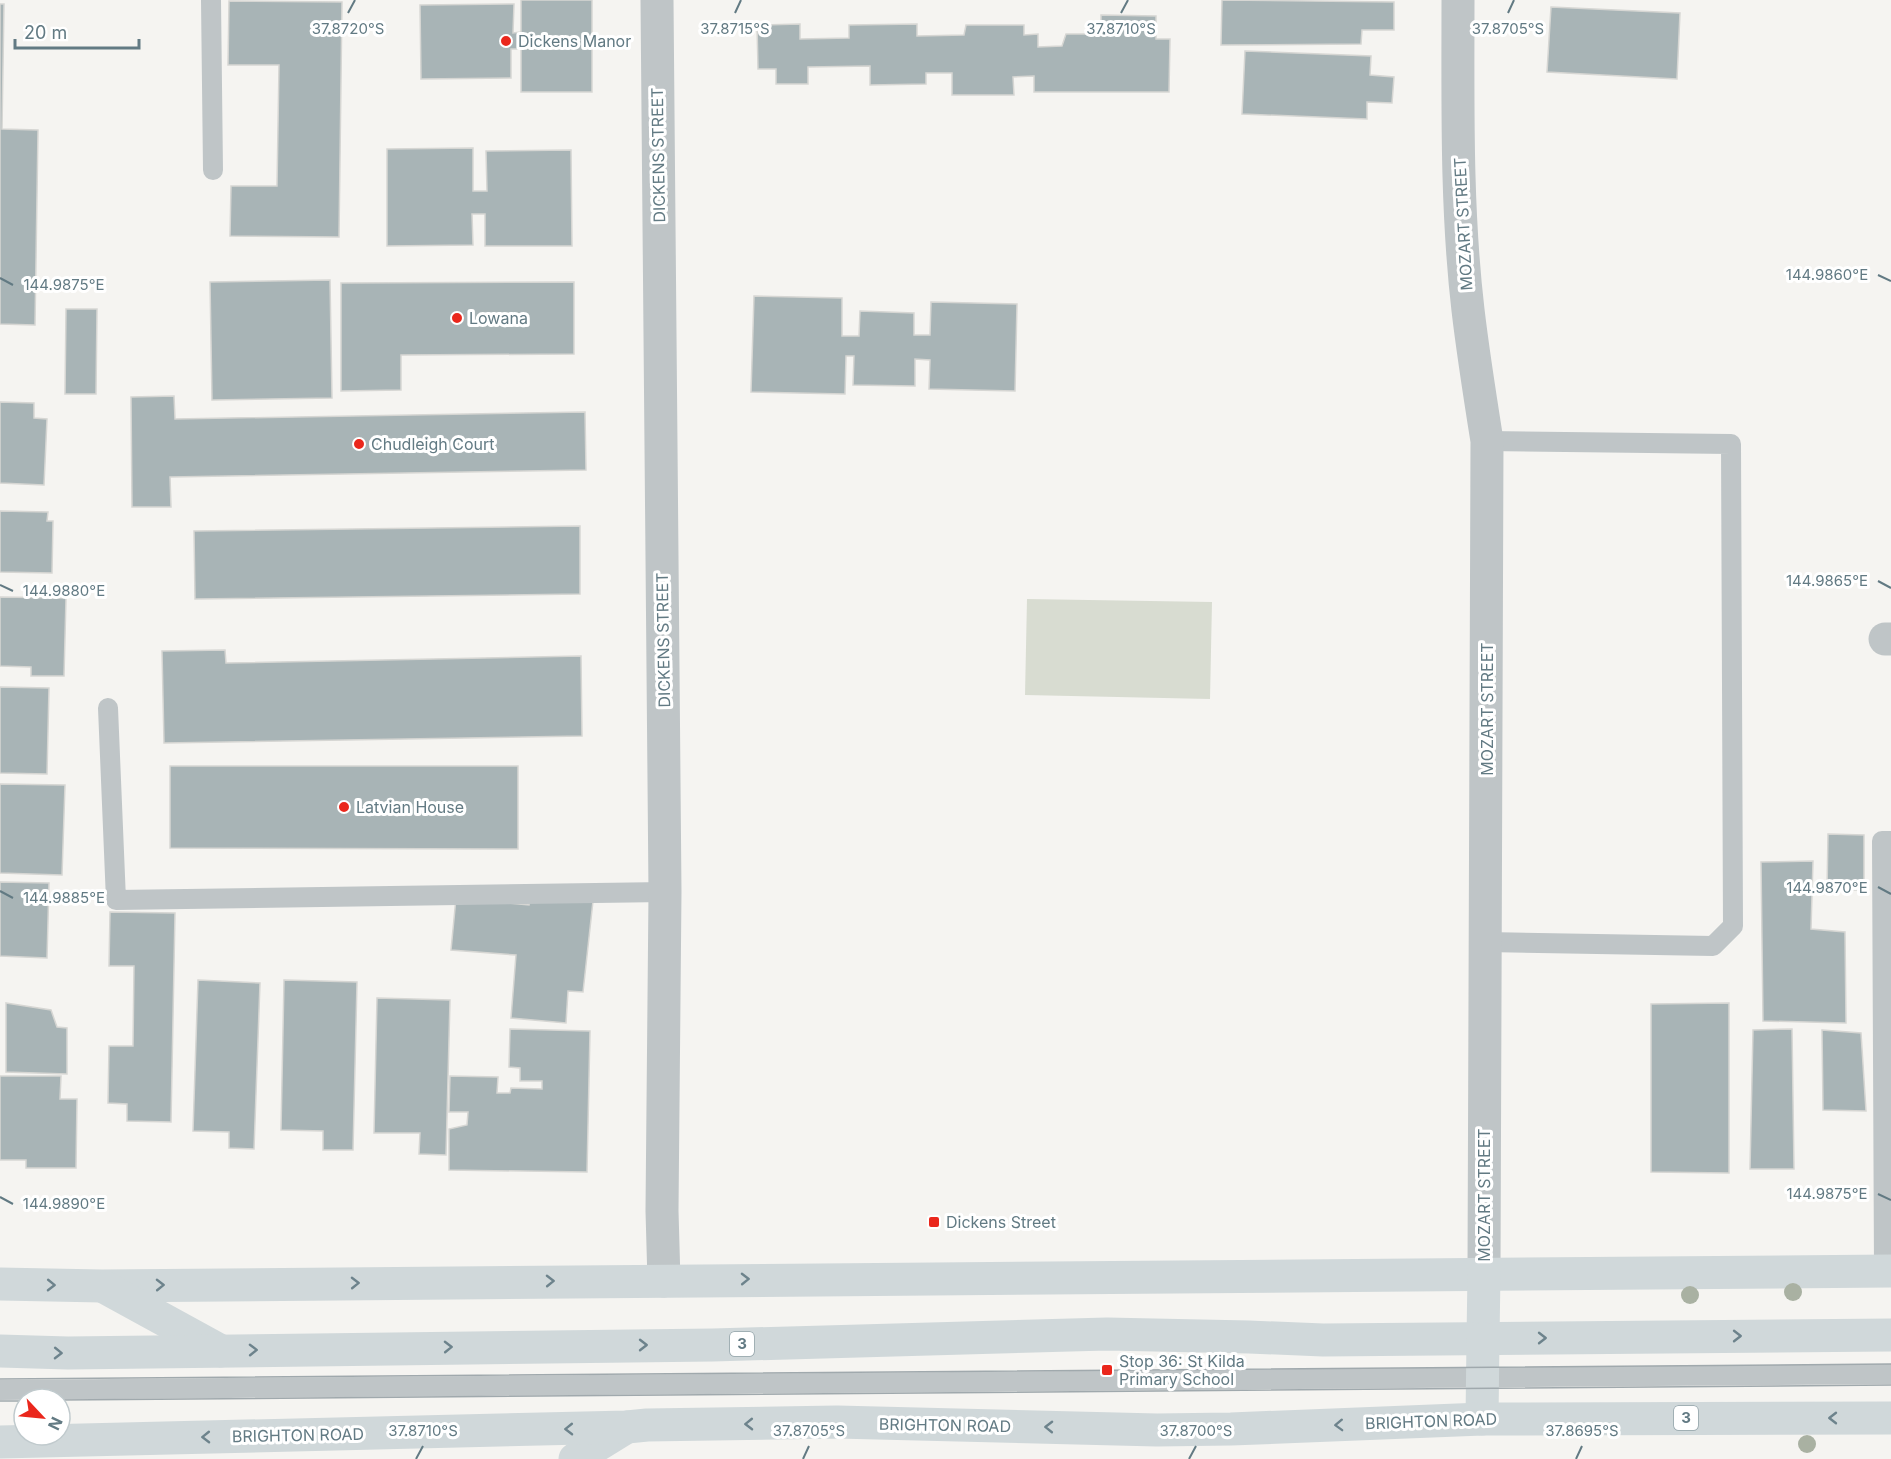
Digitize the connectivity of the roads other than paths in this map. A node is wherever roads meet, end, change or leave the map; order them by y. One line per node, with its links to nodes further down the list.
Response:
1 (211, 0): 4 (lane)
2 (657, 0): 8 (street, DICKENS STREET)
3 (1458, 0): 5 (street, MOZART STREET)
4 (213, 170)
5 (1486, 441): 9 (street, MOZART STREET); 9 (lane)
6 (108, 708): 8 (lane)
7 (1891, 842): 10 (lane)
8 (665, 892): 12 (street, DICKENS STREET)
9 (1486, 942): 11 (street, MOZART STREET)
10 (1888, 1271): 11 (main road)
11 (1484, 1273): 12 (main road, one-way to 11); 16 (main road, MOZART STREET)
12 (664, 1281): 14 (main road, one-way to 12)
13 (0, 1284): 14 (main road, one-way to 14)
14 (102, 1286): 17 (main road)
15 (1891, 1335): 16 (main road, 3, one-way to 15)
16 (1483, 1339): 17 (main road, 3, one-way to 16); 20 (main road, MOZART STREET)
17 (221, 1351): 18 (main road, 3, one-way to 17)
18 (0, 1352)
19 (1891, 1374): 20 (lane)
20 (1482, 1377): 21 (lane); 23 (main road, MOZART STREET)
21 (0, 1390)
22 (1891, 1418): 23 (main road, BRIGHTON ROAD / 3, one-way to 23)
23 (1482, 1419): 24 (main road, BRIGHTON ROAD / 3, one-way to 24)
24 (627, 1427): 25 (main road, BRIGHTON ROAD / 3, one-way to 25); 26 (main road)
25 (0, 1442)
26 (575, 1459)

